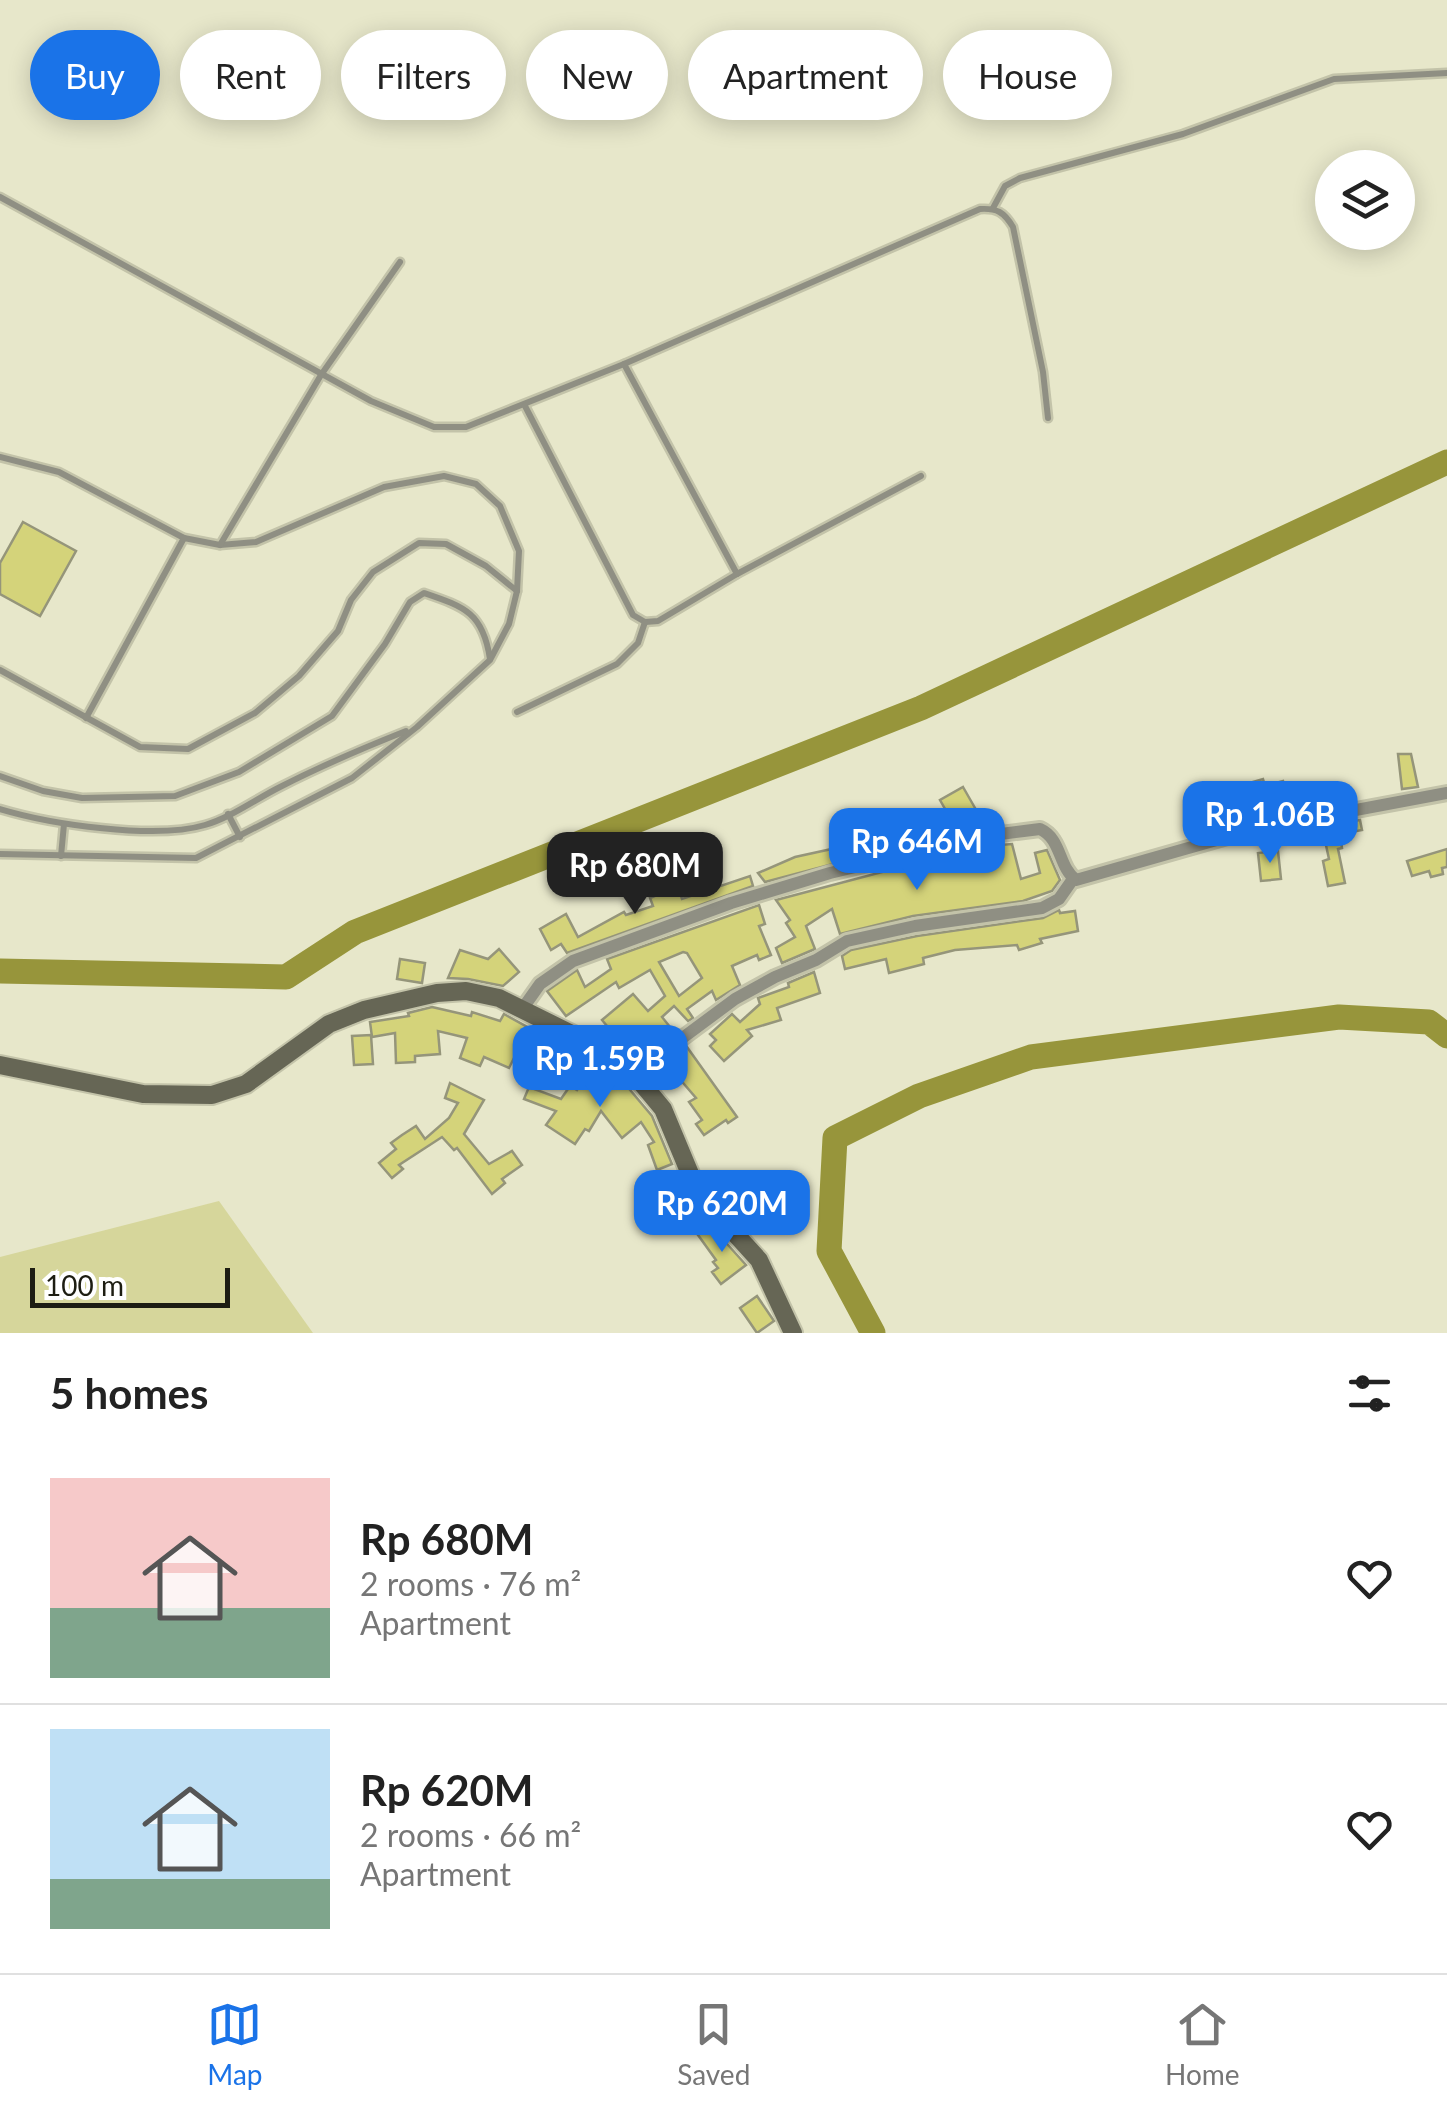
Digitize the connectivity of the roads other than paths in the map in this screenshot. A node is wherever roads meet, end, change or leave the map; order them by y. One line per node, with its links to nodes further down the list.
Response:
1 (1447, 73): 3 (lane)
2 (0, 197): 6 (lane)
3 (993, 208): 5 (lane); 8 (lane)
4 (400, 262): 6 (lane)
5 (624, 364): 7 (lane); 13 (lane)
6 (321, 376): 7 (lane); 12 (lane)
7 (524, 406): 15 (lane)
8 (1048, 418)
9 (0, 457): 11 (lane)
10 (921, 476): 13 (lane)
11 (184, 538): 12 (lane); 19 (lane)
12 (220, 545): 14 (lane)
13 (737, 574): 15 (lane)
14 (518, 592): 16 (lane); 19 (lane)
15 (646, 622): 18 (lane)
16 (490, 660): 20 (lane); 21 (lane)
17 (0, 670): 19 (lane)
18 (517, 712)
19 (86, 718)
20 (417, 727): 24 (lane); 26 (lane)
21 (0, 776)
22 (1447, 793): 29 (street)
23 (0, 809): 25 (lane)
24 (228, 814): 25 (lane); 26 (lane)
25 (64, 824): 28 (lane)
26 (240, 837): 28 (lane)
27 (0, 854): 28 (lane)
28 (62, 856)
29 (1074, 879): 30 (street); 32 (street)
30 (523, 1008): 31 (main road); 32 (main road)
31 (0, 1065)
32 (634, 1074): 33 (main road)
33 (792, 1333)

